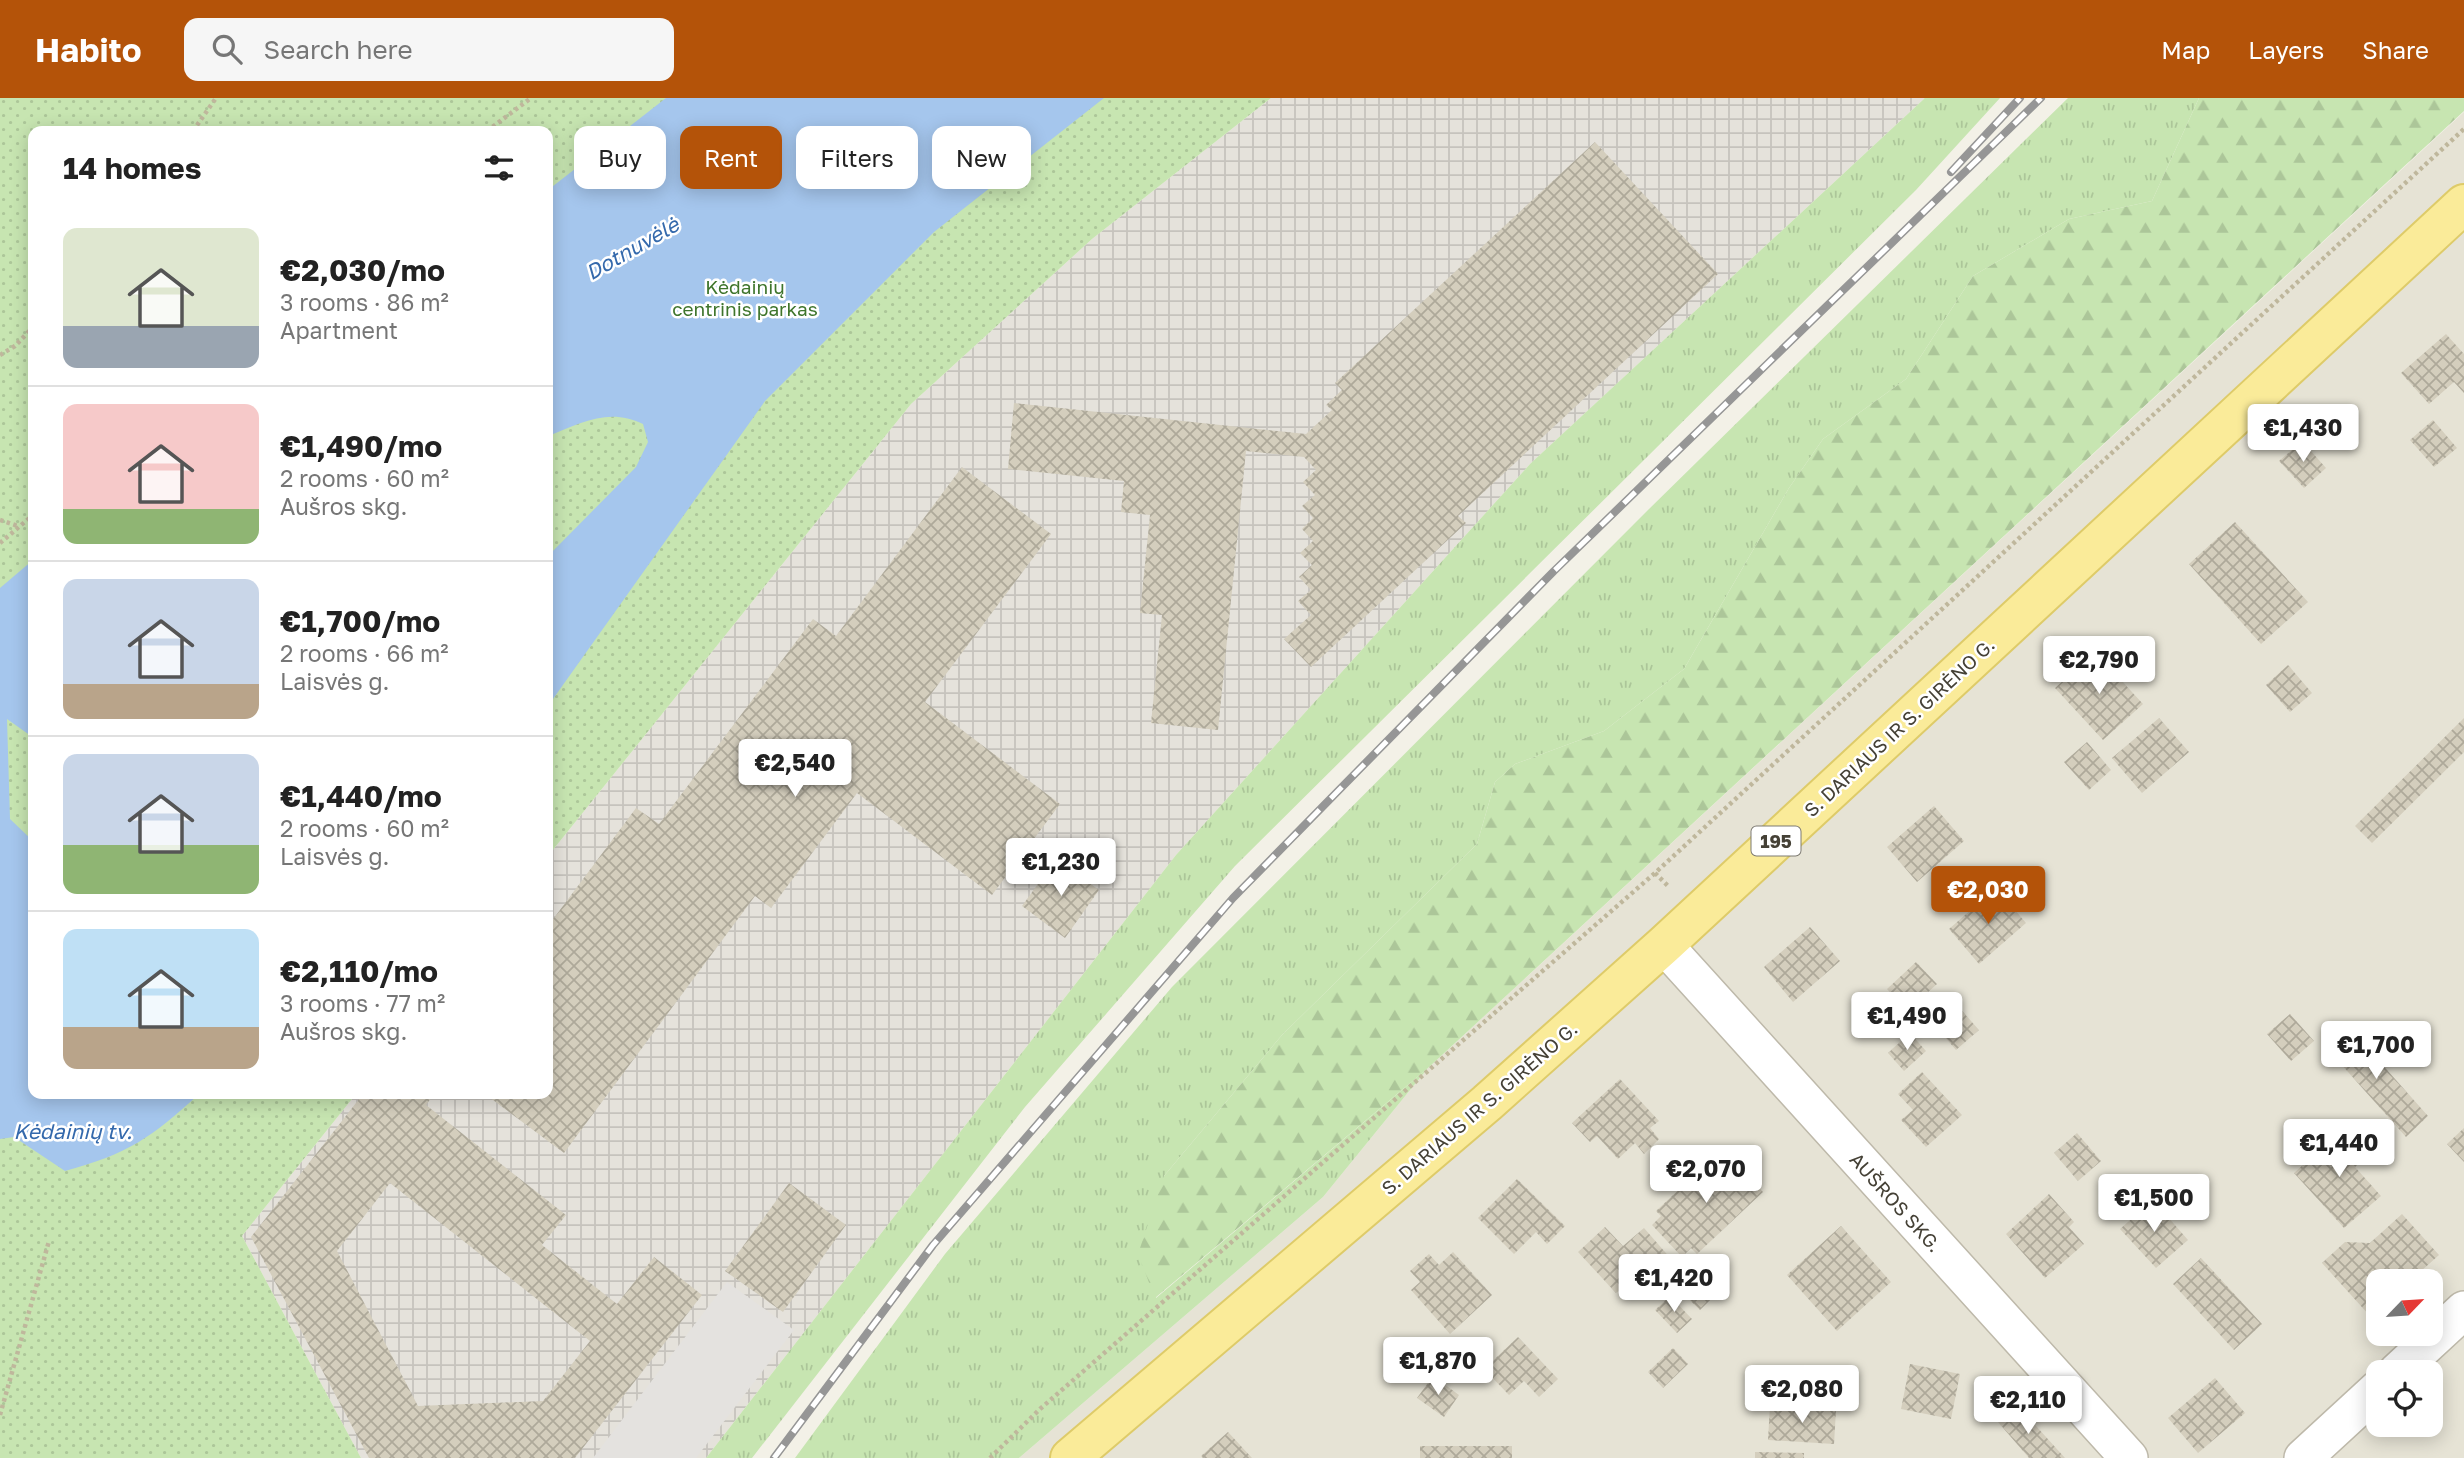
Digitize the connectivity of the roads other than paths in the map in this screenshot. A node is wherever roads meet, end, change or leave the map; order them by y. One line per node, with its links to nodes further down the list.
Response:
1 (2464, 204): 2 (main road, S. DARIAUS IR S. GIRĖNO G. / 195)
2 (1664, 945): 6 (main road, S. DARIAUS IR S. GIRĖNO G. / 195); 7 (street, AUŠROS SKG.)
3 (2464, 1310): 4 (street)
4 (2410, 1360)
5 (2366, 1400): 8 (street)
6 (1070, 1458)
7 (2129, 1458)
8 (2303, 1458)

